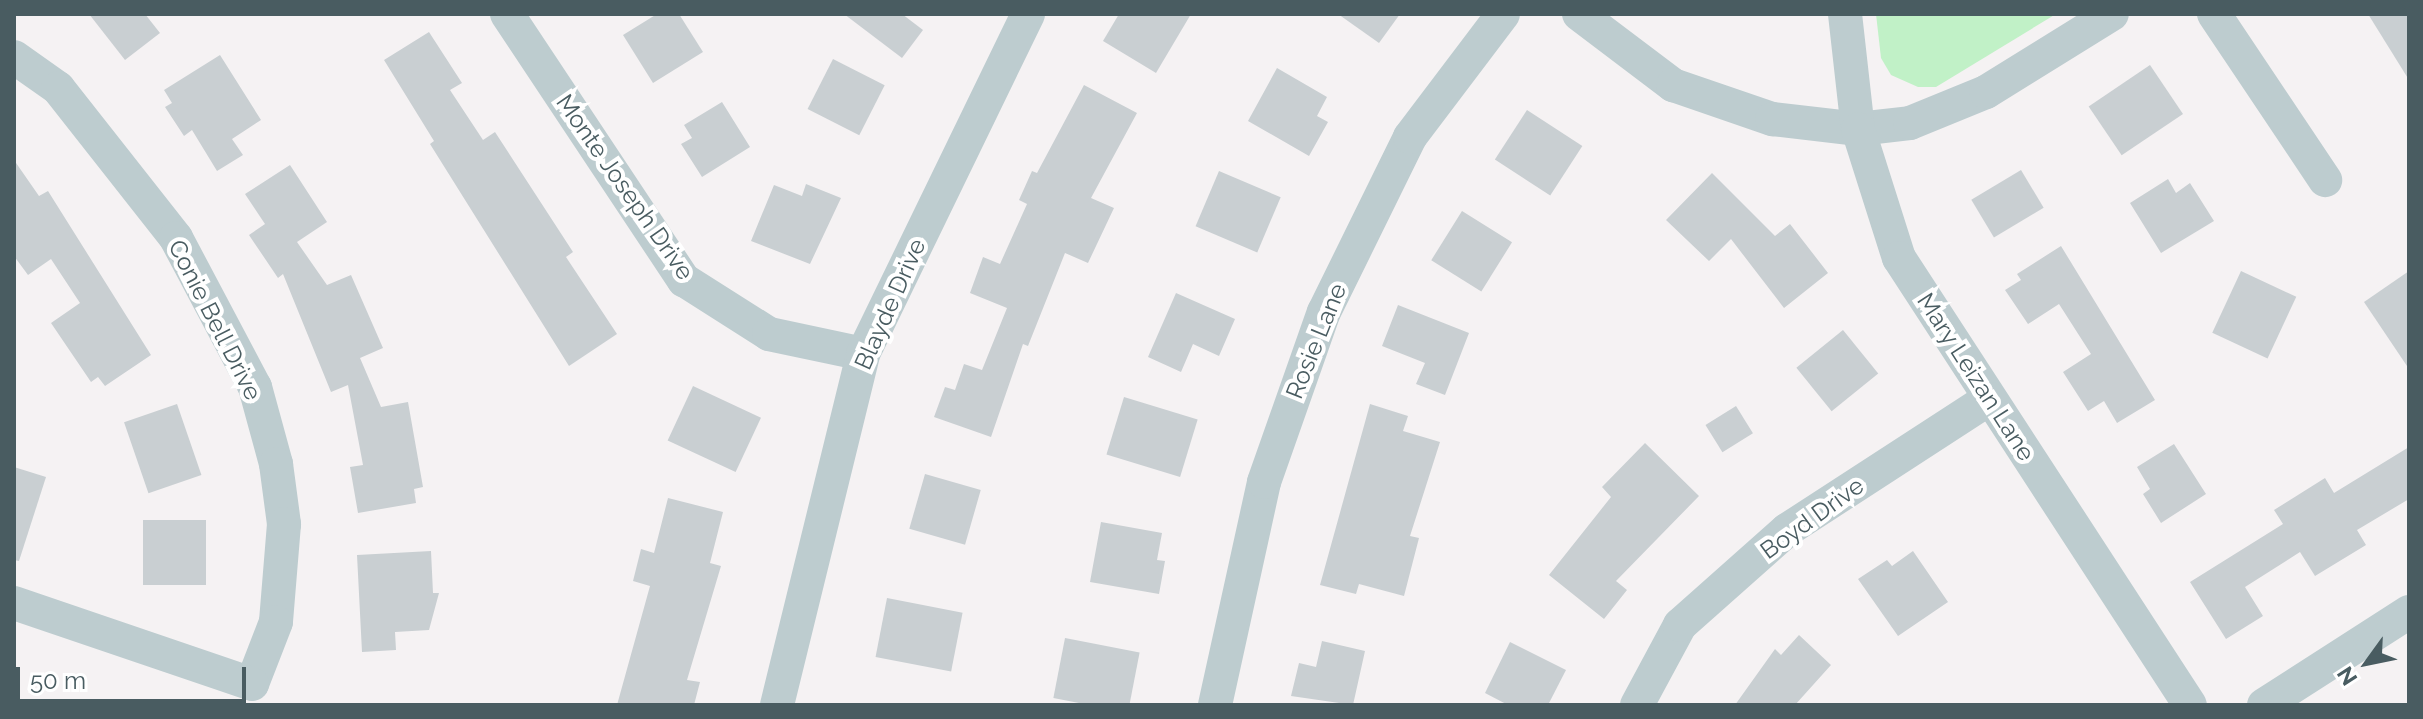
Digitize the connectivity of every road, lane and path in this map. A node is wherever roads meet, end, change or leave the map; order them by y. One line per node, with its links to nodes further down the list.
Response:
1 (507, 14): 11 (street, Monte Joseph Drive)
2 (1028, 14): 11 (street, Blayde Drive)
3 (1503, 14): 16 (street, Rosie Lane)
4 (1579, 14): 9 (street)
5 (1845, 14): 9 (street, Mary Leizan Lane)
6 (2112, 14): 9 (street)
7 (2214, 14): 10 (street)
8 (14, 57): 13 (street, Conie Bell Drive)
9 (1858, 129): 12 (street, Mary Leizan Lane)
10 (2325, 180)
11 (863, 354): 15 (street, Blayde Drive)
12 (1989, 399): 17 (street, Boyd Drive); 18 (street, Mary Leizan Lane)
13 (14, 603)
14 (2409, 612): 19 (street)
15 (777, 705)
16 (1215, 705)
17 (1637, 705)
18 (2190, 705)
19 (2264, 705)

